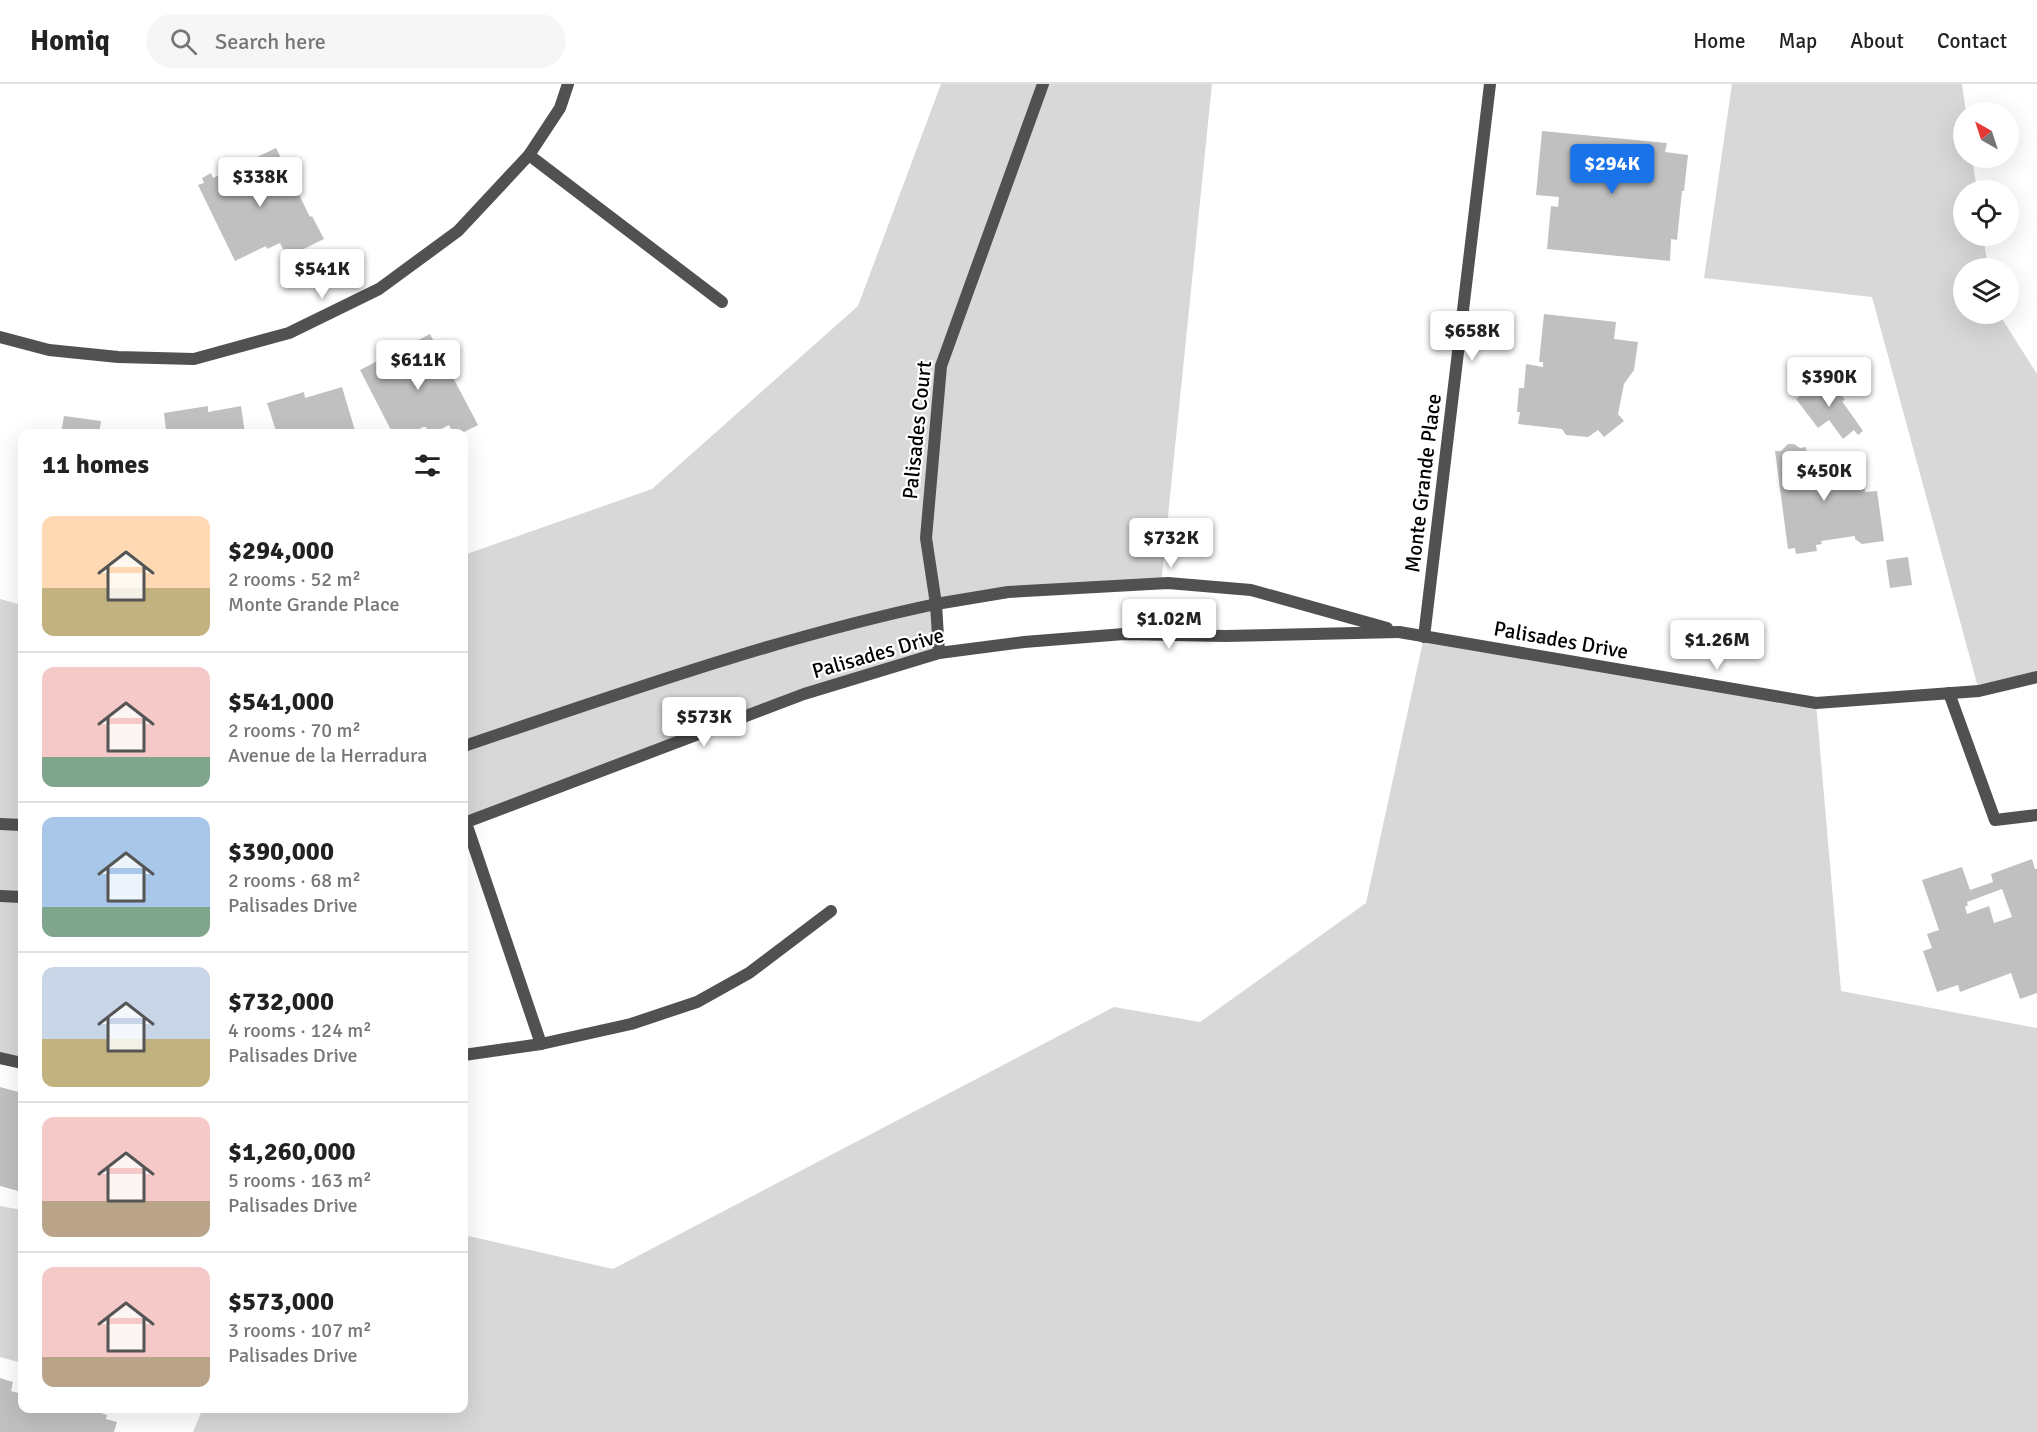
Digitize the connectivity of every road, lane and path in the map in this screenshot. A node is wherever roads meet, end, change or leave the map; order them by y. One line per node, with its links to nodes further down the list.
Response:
1 (568, 84): 4 (street)
2 (1044, 84): 7 (street, Palisades Court)
3 (1490, 84): 9 (street, Monte Grande Place)
4 (529, 155): 5 (street); 6 (street)
5 (722, 302)
6 (0, 338)
7 (936, 604): 8 (street, Palisades Drive); 10 (street, Palisades Court); 13 (street, Palisades Drive)
8 (1399, 632): 9 (street, Palisades Drive); 10 (street, Palisades Drive)
9 (1424, 637): 12 (street, Palisades Drive)
10 (939, 653): 15 (street, Palisades Drive)
11 (2037, 676): 12 (street, Palisades Drive)
12 (1950, 693): 14 (street)
13 (468, 745)
14 (2037, 815)
15 (468, 822)
16 (0, 824): 17 (street)
17 (18, 825)
18 (468, 832): 22 (street)
19 (0, 896): 20 (street)
20 (18, 897)
21 (831, 911): 22 (street)
22 (541, 1044): 23 (street)
23 (468, 1054)
24 (0, 1058): 25 (street)
25 (18, 1063)

